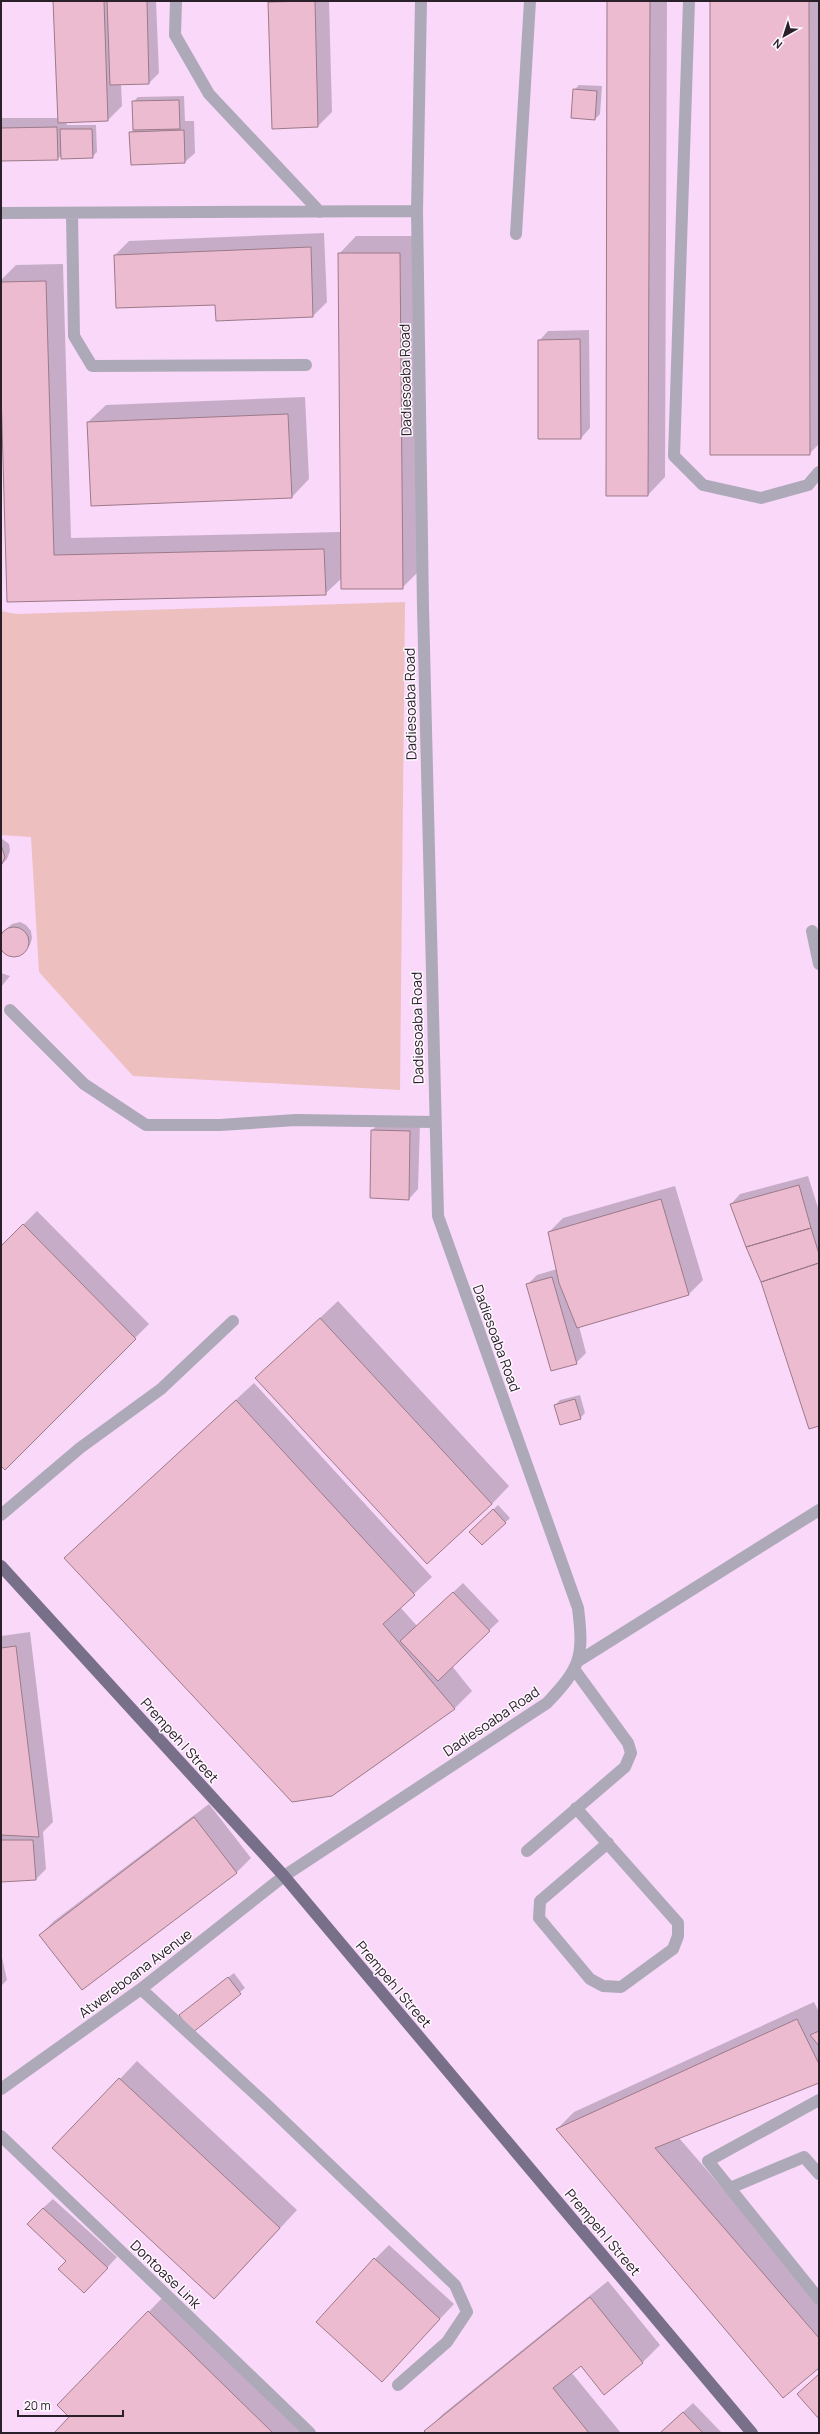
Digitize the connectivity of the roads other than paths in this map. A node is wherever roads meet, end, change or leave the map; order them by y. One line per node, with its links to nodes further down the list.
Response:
1 (176, 1): 6 (street)
2 (421, 1): 5 (street, Dadiesoaba Road)
3 (530, 1): 9 (street)
4 (689, 1): 11 (street)
5 (417, 211): 6 (street); 15 (street, Dadiesoaba Road)
6 (320, 212): 8 (street)
7 (1, 213): 8 (street)
8 (72, 213): 10 (street)
9 (516, 234)
10 (306, 365)
11 (819, 472)
12 (812, 931): 13 (street)
13 (819, 964)
14 (10, 1010): 15 (street)
15 (434, 1122): 20 (street, Dadiesoaba Road)
16 (233, 1321): 18 (street)
17 (819, 1510): 20 (street)
18 (1, 1515)
19 (1, 1566): 24 (main road, Prempeh I Street)
20 (577, 1665): 21 (street); 24 (street, Dadiesoaba Road)
21 (576, 1808): 22 (street); 23 (street)
22 (608, 1843): 22 (street)
23 (527, 1851)
24 (284, 1876): 25 (street, Atwereboana Avenue); 34 (main road, Prempeh I Street)
25 (141, 1989): 26 (street, Atwereboana Avenue); 32 (street)
26 (1, 2089)
27 (819, 2100): 30 (street)
28 (1, 2136): 33 (street, Dontoase Link)
29 (819, 2174): 30 (street)
30 (730, 2188): 31 (street)
31 (819, 2299)
32 (398, 2385)
33 (310, 2433)
34 (752, 2433)

